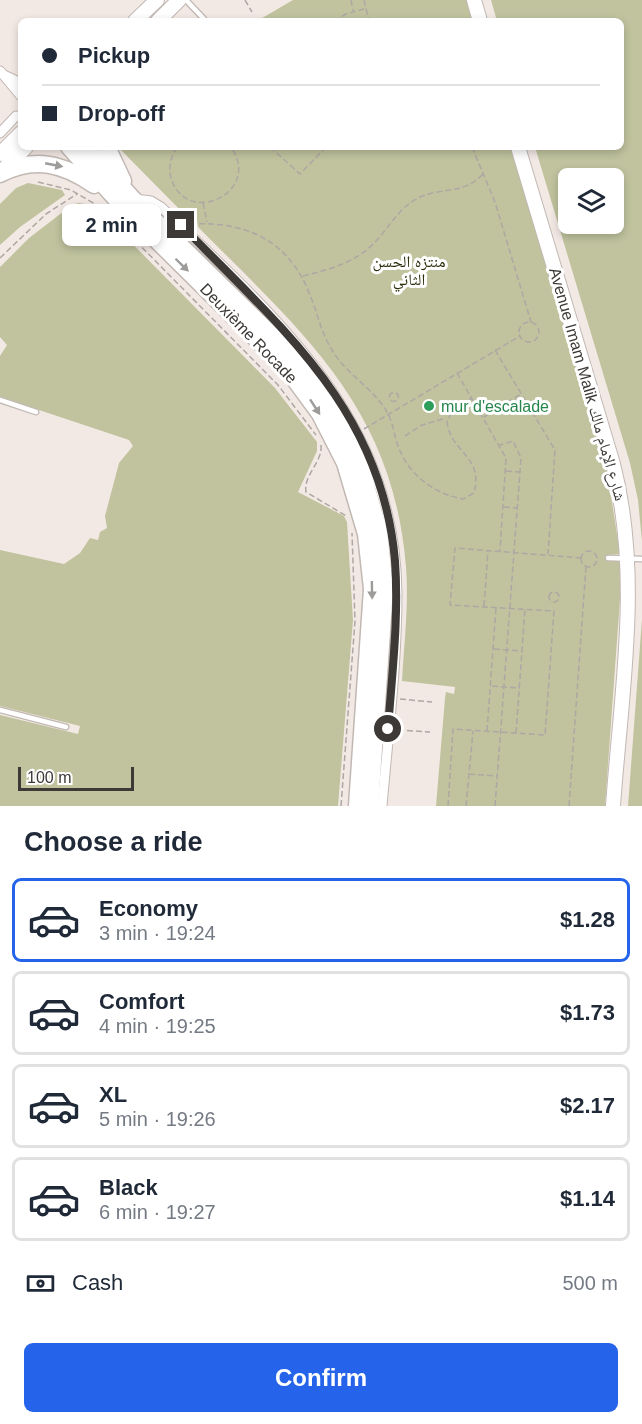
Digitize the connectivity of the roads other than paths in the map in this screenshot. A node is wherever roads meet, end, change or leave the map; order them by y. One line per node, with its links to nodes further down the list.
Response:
1 (157, 0): 6 (main road)
2 (178, 0): 7 (main road)
3 (186, 0): 8 (lane)
4 (474, 0): 9 (main road)
5 (483, 0): 10 (main road)
6 (138, 18)
7 (161, 18)
8 (203, 18)
9 (479, 18)
10 (488, 18)
11 (1, 73): 12 (street); 13 (street)
12 (18, 82)
13 (18, 93)
14 (16, 117): 15 (street)
15 (0, 133)
16 (18, 136): 23 (main road)
17 (23, 150): 24 (main road)
18 (72, 150): 25 (highway, Deuxième Rocade)
19 (88, 150): 25 (highway, Deuxième Rocade)
20 (108, 150): 25 (highway)
21 (519, 150): 29 (main road, Avenue Imam Malik شارع الإمام مالك)
22 (528, 150): 29 (main road, Avenue Imam Malik شارع الإمام مالك)
23 (0, 154)
24 (0, 174): 25 (highway, one-way to 25)
25 (122, 194): 32 (highway, Deuxième Rocade, one-way to 32); 33 (highway, Deuxième Rocade); 34 (street)
26 (0, 400): 27 (lane)
27 (36, 412)
28 (608, 558): 29 (lane)
29 (635, 559): 35 (main road, Avenue Imam Malik شارع الإمام مالك); 36 (main road, Avenue Imam Malik شارع الإمام مالك)
30 (0, 710): 31 (lane)
31 (66, 727)
32 (357, 806)
33 (370, 806)
34 (382, 806)
35 (613, 806)
36 (621, 806)

